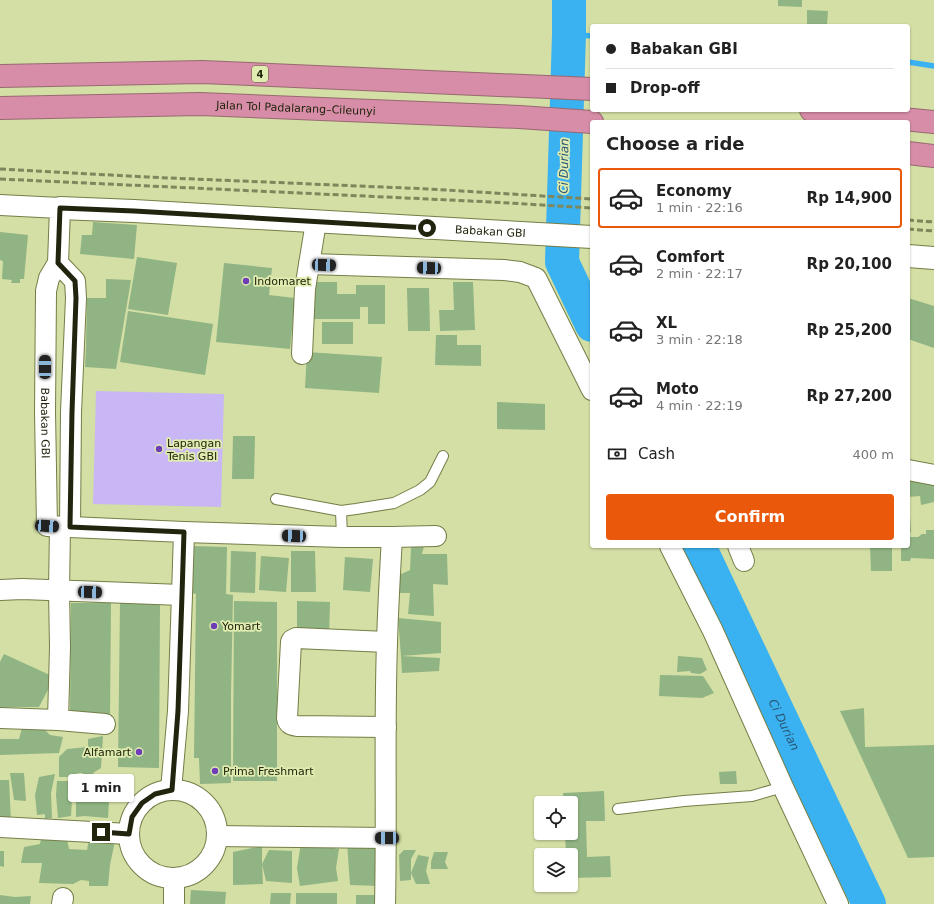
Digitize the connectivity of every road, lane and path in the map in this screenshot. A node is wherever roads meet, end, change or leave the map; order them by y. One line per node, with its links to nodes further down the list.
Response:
1 (0, 76): 2 (highway, 4)
2 (590, 89)
3 (0, 108): 5 (highway, Jalan Tol Padalarang–Cileunyi)
4 (832, 112): 6 (highway)
5 (590, 122)
6 (934, 122)
7 (910, 153): 8 (highway)
8 (934, 156)
9 (0, 205): 10 (street)
10 (60, 208): 11 (street, Babakan GBI); 15 (street, Babakan GBI)
11 (316, 222): 12 (street, Babakan GBI); 16 (street)
12 (590, 237)
13 (910, 256): 14 (street)
14 (934, 258)
15 (58, 263): 19 (street, Babakan GBI); 20 (street, Babakan GBI)
16 (309, 264): 17 (street); 18 (street)
17 (302, 354)
18 (590, 386)
19 (45, 412): 20 (street); 26 (street, Babakan GBI)
20 (72, 412): 26 (street, Babakan GBI)
21 (443, 456): 25 (lane)
22 (910, 470): 23 (street)
23 (934, 475)
24 (276, 499): 25 (lane)
25 (341, 511): 29 (lane)
26 (59, 526): 27 (street); 33 (street, Babakan GBI)
27 (184, 532): 29 (street); 34 (street)
28 (436, 536): 30 (street)
29 (342, 537): 30 (street)
30 (392, 537): 35 (street)
31 (671, 548): 40 (street)
32 (0, 590): 33 (street)
33 (59, 591): 34 (street); 37 (street, Babakan GBI)
34 (182, 595): 41 (street)
35 (387, 642): 39 (street); 39 (street)
36 (0, 718): 37 (street)
37 (58, 720): 38 (street)
38 (105, 724)
39 (386, 728): 46 (street)
40 (783, 787): 42 (lane); 50 (street)
41 (172, 790): 44 (street); 45 (street)
42 (618, 809)
43 (0, 827): 44 (street)
44 (129, 834): 47 (street)
45 (217, 836): 46 (street); 47 (street)
46 (387, 838): 49 (street)
47 (174, 878): 48 (street)
48 (174, 904)
49 (386, 904)
50 (838, 904)

